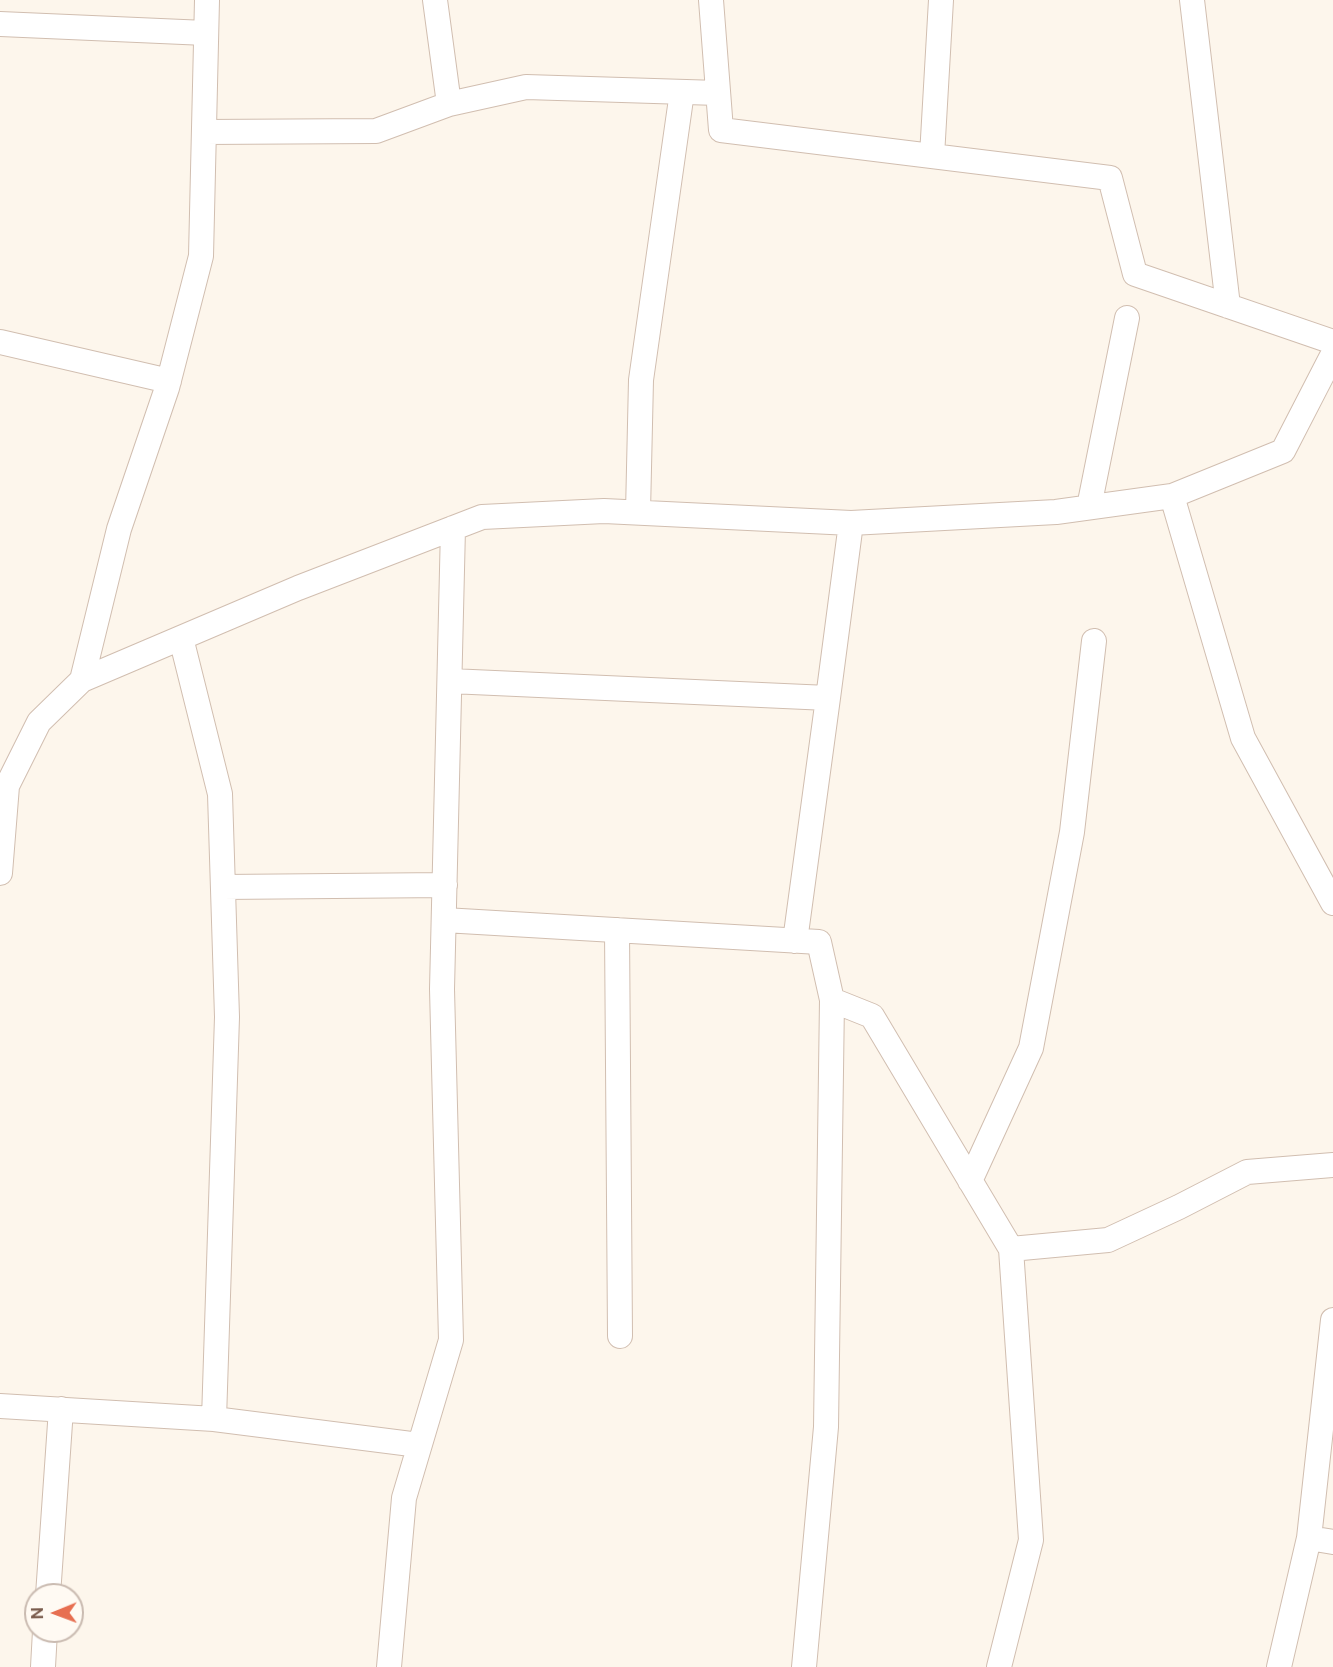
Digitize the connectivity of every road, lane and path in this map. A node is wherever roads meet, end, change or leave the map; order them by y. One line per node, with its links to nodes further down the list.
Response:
1 (207, 0): 7 (street)
2 (435, 0): 10 (street)
3 (711, 0): 9 (street)
4 (941, 0): 12 (street)
5 (1192, 0): 13 (street)
6 (0, 24): 7 (street)
7 (206, 33): 11 (street)
8 (682, 92): 9 (street); 10 (street); 21 (street)
9 (718, 93): 12 (street)
10 (449, 104): 11 (street)
11 (204, 132): 18 (street)
12 (932, 156): 13 (street)
13 (1228, 306): 16 (street)
14 (1127, 318): 20 (street)
15 (0, 342): 18 (street)
16 (1333, 342)
17 (1333, 354): 19 (street)
18 (169, 381): 26 (street)
19 (1172, 496): 20 (street); 33 (street)
20 (1089, 507): 22 (street)
21 (638, 512): 22 (street); 23 (street)
22 (851, 523): 28 (street)
23 (453, 528): 24 (street); 27 (street)
24 (181, 638): 26 (street); 32 (street)
25 (1094, 641): 39 (street)
26 (82, 680): 29 (street)
27 (450, 681): 28 (street); 31 (street)
28 (828, 698): 36 (street)
29 (4, 788): 30 (street)
30 (0, 873)
31 (445, 885): 32 (street); 34 (street)
32 (223, 887): 45 (street)
33 (1333, 903)
34 (444, 920): 35 (street); 46 (street)
35 (617, 930): 36 (street); 42 (street)
36 (795, 940): 37 (street)
37 (832, 999): 39 (street); 53 (street)
38 (1333, 1165): 40 (street)
39 (970, 1181): 40 (street)
40 (1011, 1249): 54 (street)
41 (1333, 1320): 47 (street)
42 (620, 1336)
43 (0, 1406): 44 (street)
44 (61, 1409): 45 (street); 49 (street)
45 (214, 1419): 46 (street)
46 (420, 1445): 52 (street)
47 (1309, 1539): 48 (street); 55 (street)
48 (1333, 1542)
49 (49, 1583)
50 (44, 1643): 51 (street)
51 (43, 1667)
52 (389, 1667)
53 (804, 1667)
54 (999, 1667)
55 (1279, 1667)

